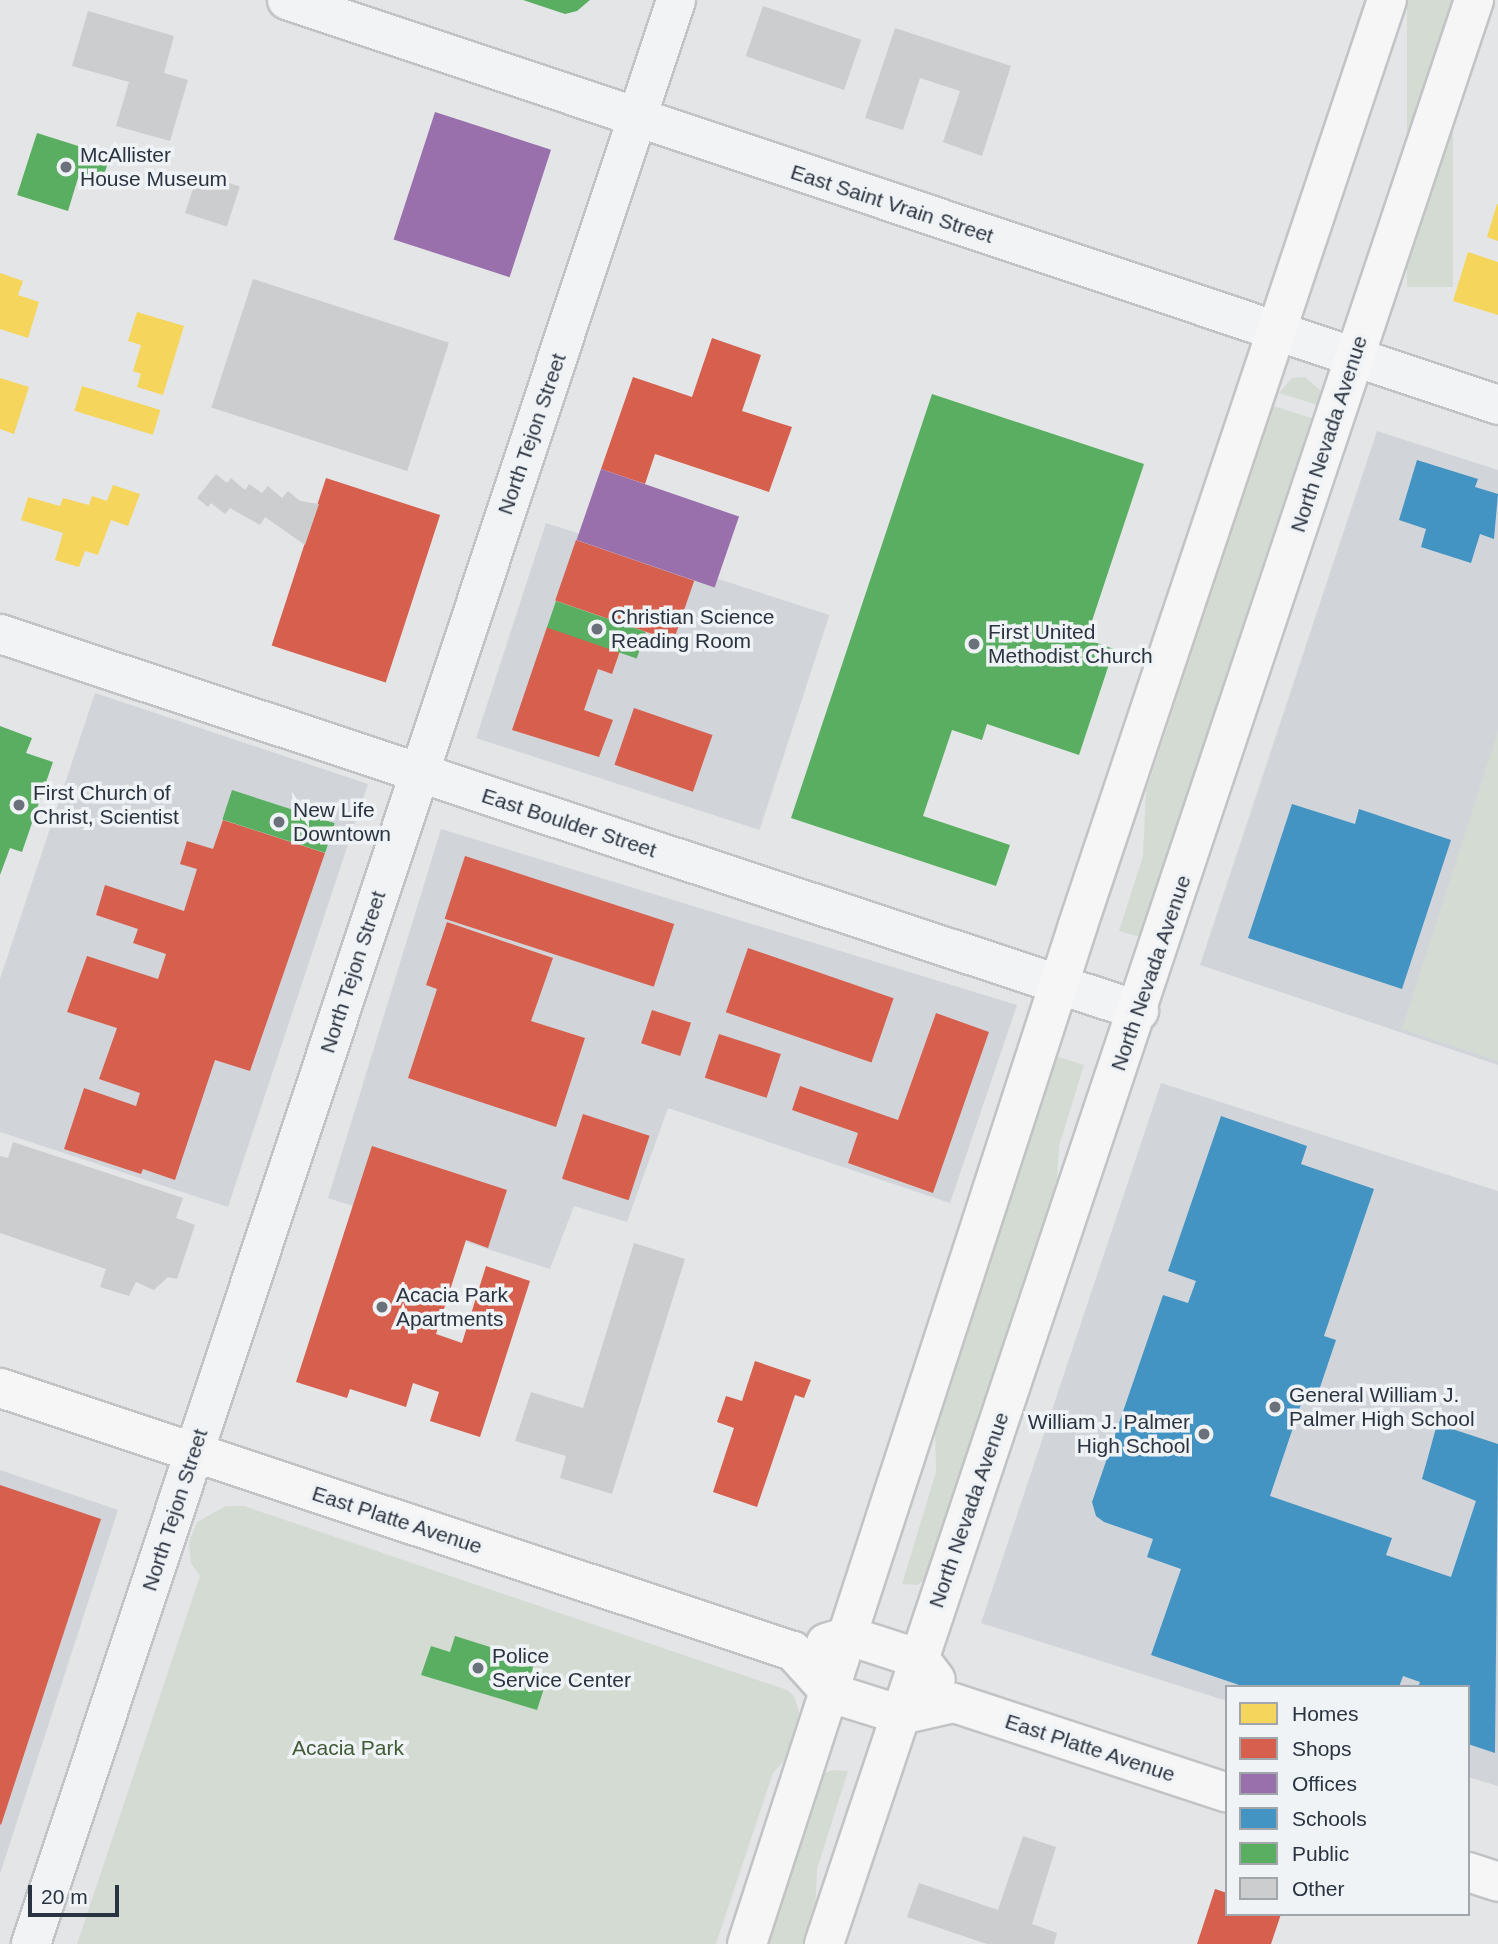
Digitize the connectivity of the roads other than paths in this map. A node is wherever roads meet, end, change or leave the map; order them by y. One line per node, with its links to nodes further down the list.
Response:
1 (288, 0): 5 (street, East Saint Vrain Street)
2 (676, 0): 5 (street, North Tejon Street)
3 (1387, 0): 6 (main road)
4 (1474, 0): 7 (main road, North Nevada Avenue)
5 (636, 118): 6 (street, East Saint Vrain Street); 10 (street, North Tejon Street)
6 (1277, 333): 7 (street, East Saint Vrain Street); 11 (main road)
7 (1355, 356): 8 (street, East Saint Vrain Street); 12 (main road, North Nevada Avenue)
8 (1498, 405)
9 (0, 634): 10 (street, East Boulder Street)
10 (419, 773): 11 (street, East Boulder Street); 14 (street, North Tejon Street)
11 (1059, 985): 12 (street, East Boulder Street); 15 (main road)
12 (1139, 1011): 17 (main road, North Nevada Avenue)
13 (0, 1388): 14 (main road, East Platte Avenue)
14 (194, 1452): 16 (main road, East Platte Avenue); 24 (street, North Tejon Street)
15 (849, 1636): 16 (main road); 17 (main road); 18 (main road)
16 (793, 1651): 18 (main road, East Platte Avenue)
17 (920, 1659): 19 (main road); 20 (main road, North Nevada Avenue)
18 (831, 1693): 20 (main road); 25 (main road)
19 (954, 1703): 20 (main road); 21 (main road, East Platte Avenue)
20 (901, 1715): 26 (main road, North Nevada Avenue)
21 (1225, 1792)
22 (1470, 1873): 23 (main road)
23 (1498, 1882)
24 (31, 1944)
25 (747, 1944)
26 (824, 1944)

